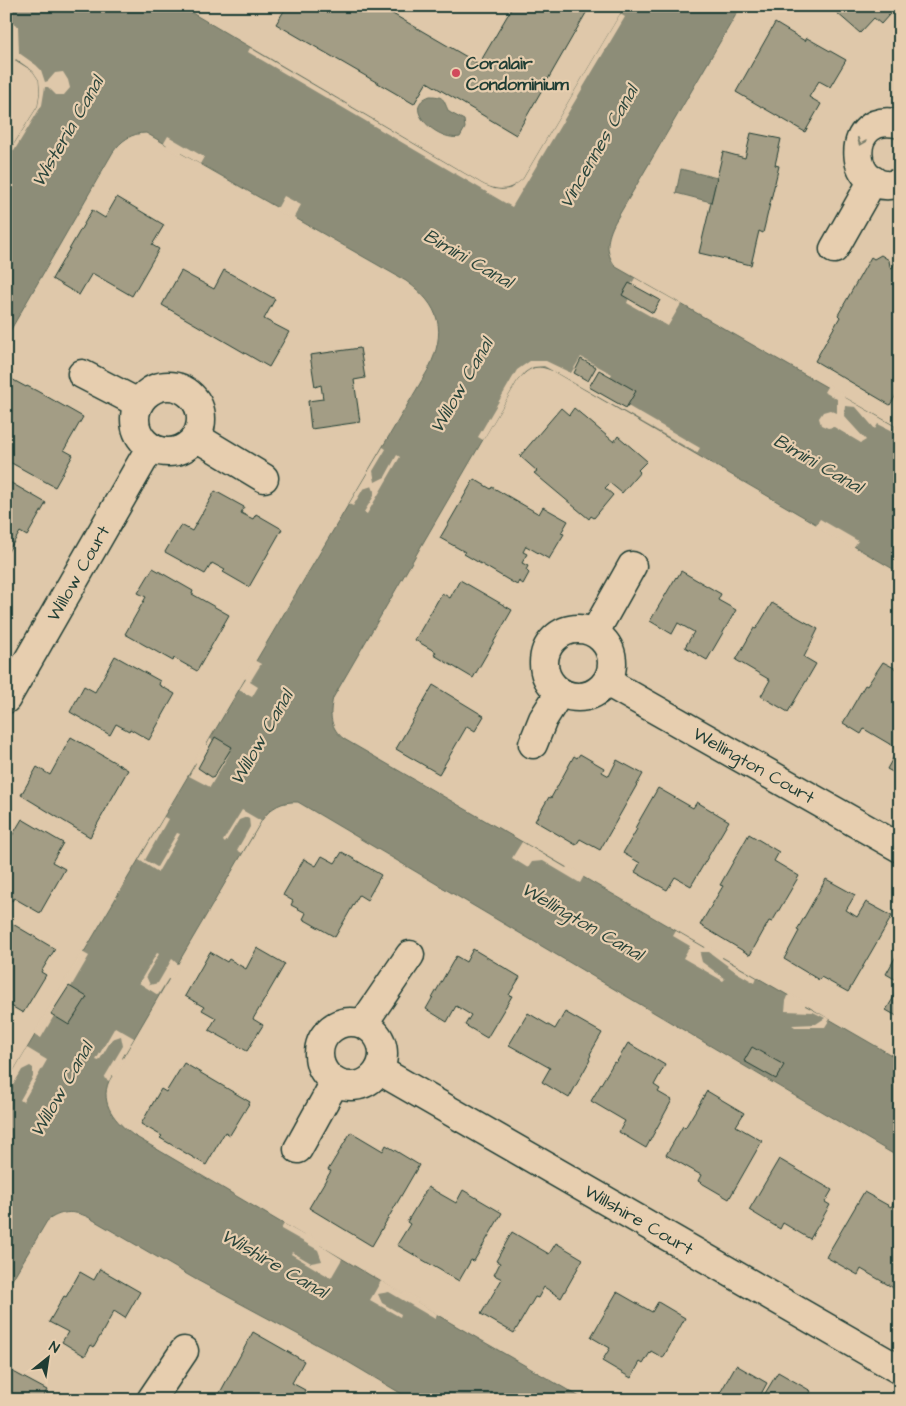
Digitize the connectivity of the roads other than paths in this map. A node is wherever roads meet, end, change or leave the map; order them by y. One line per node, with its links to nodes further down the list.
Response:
1 (900, 124): 2 (street, one-way to 2)
2 (873, 180): 3 (street); 4 (street)
3 (900, 183)
4 (834, 250)
5 (82, 374): 6 (street)
6 (138, 403): 7 (street); 8 (street)
7 (196, 437): 8 (street); 9 (street)
8 (150, 448): 14 (street, Willow Court)
9 (264, 478)
10 (632, 566): 11 (street)
11 (595, 632): 12 (street); 13 (street)
12 (608, 682): 13 (street); 16 (street, Wellington Court)
13 (560, 692): 15 (street)
14 (6, 699)
15 (533, 744)
16 (900, 848)
17 (410, 955): 18 (street)
18 (363, 1024): 19 (street); 20 (street)
19 (379, 1070): 20 (street); 23 (street, Willshire Court)
20 (335, 1082): 21 (street)
21 (298, 1149)
22 (184, 1351): 24 (street)
23 (900, 1370)
24 (152, 1400)

